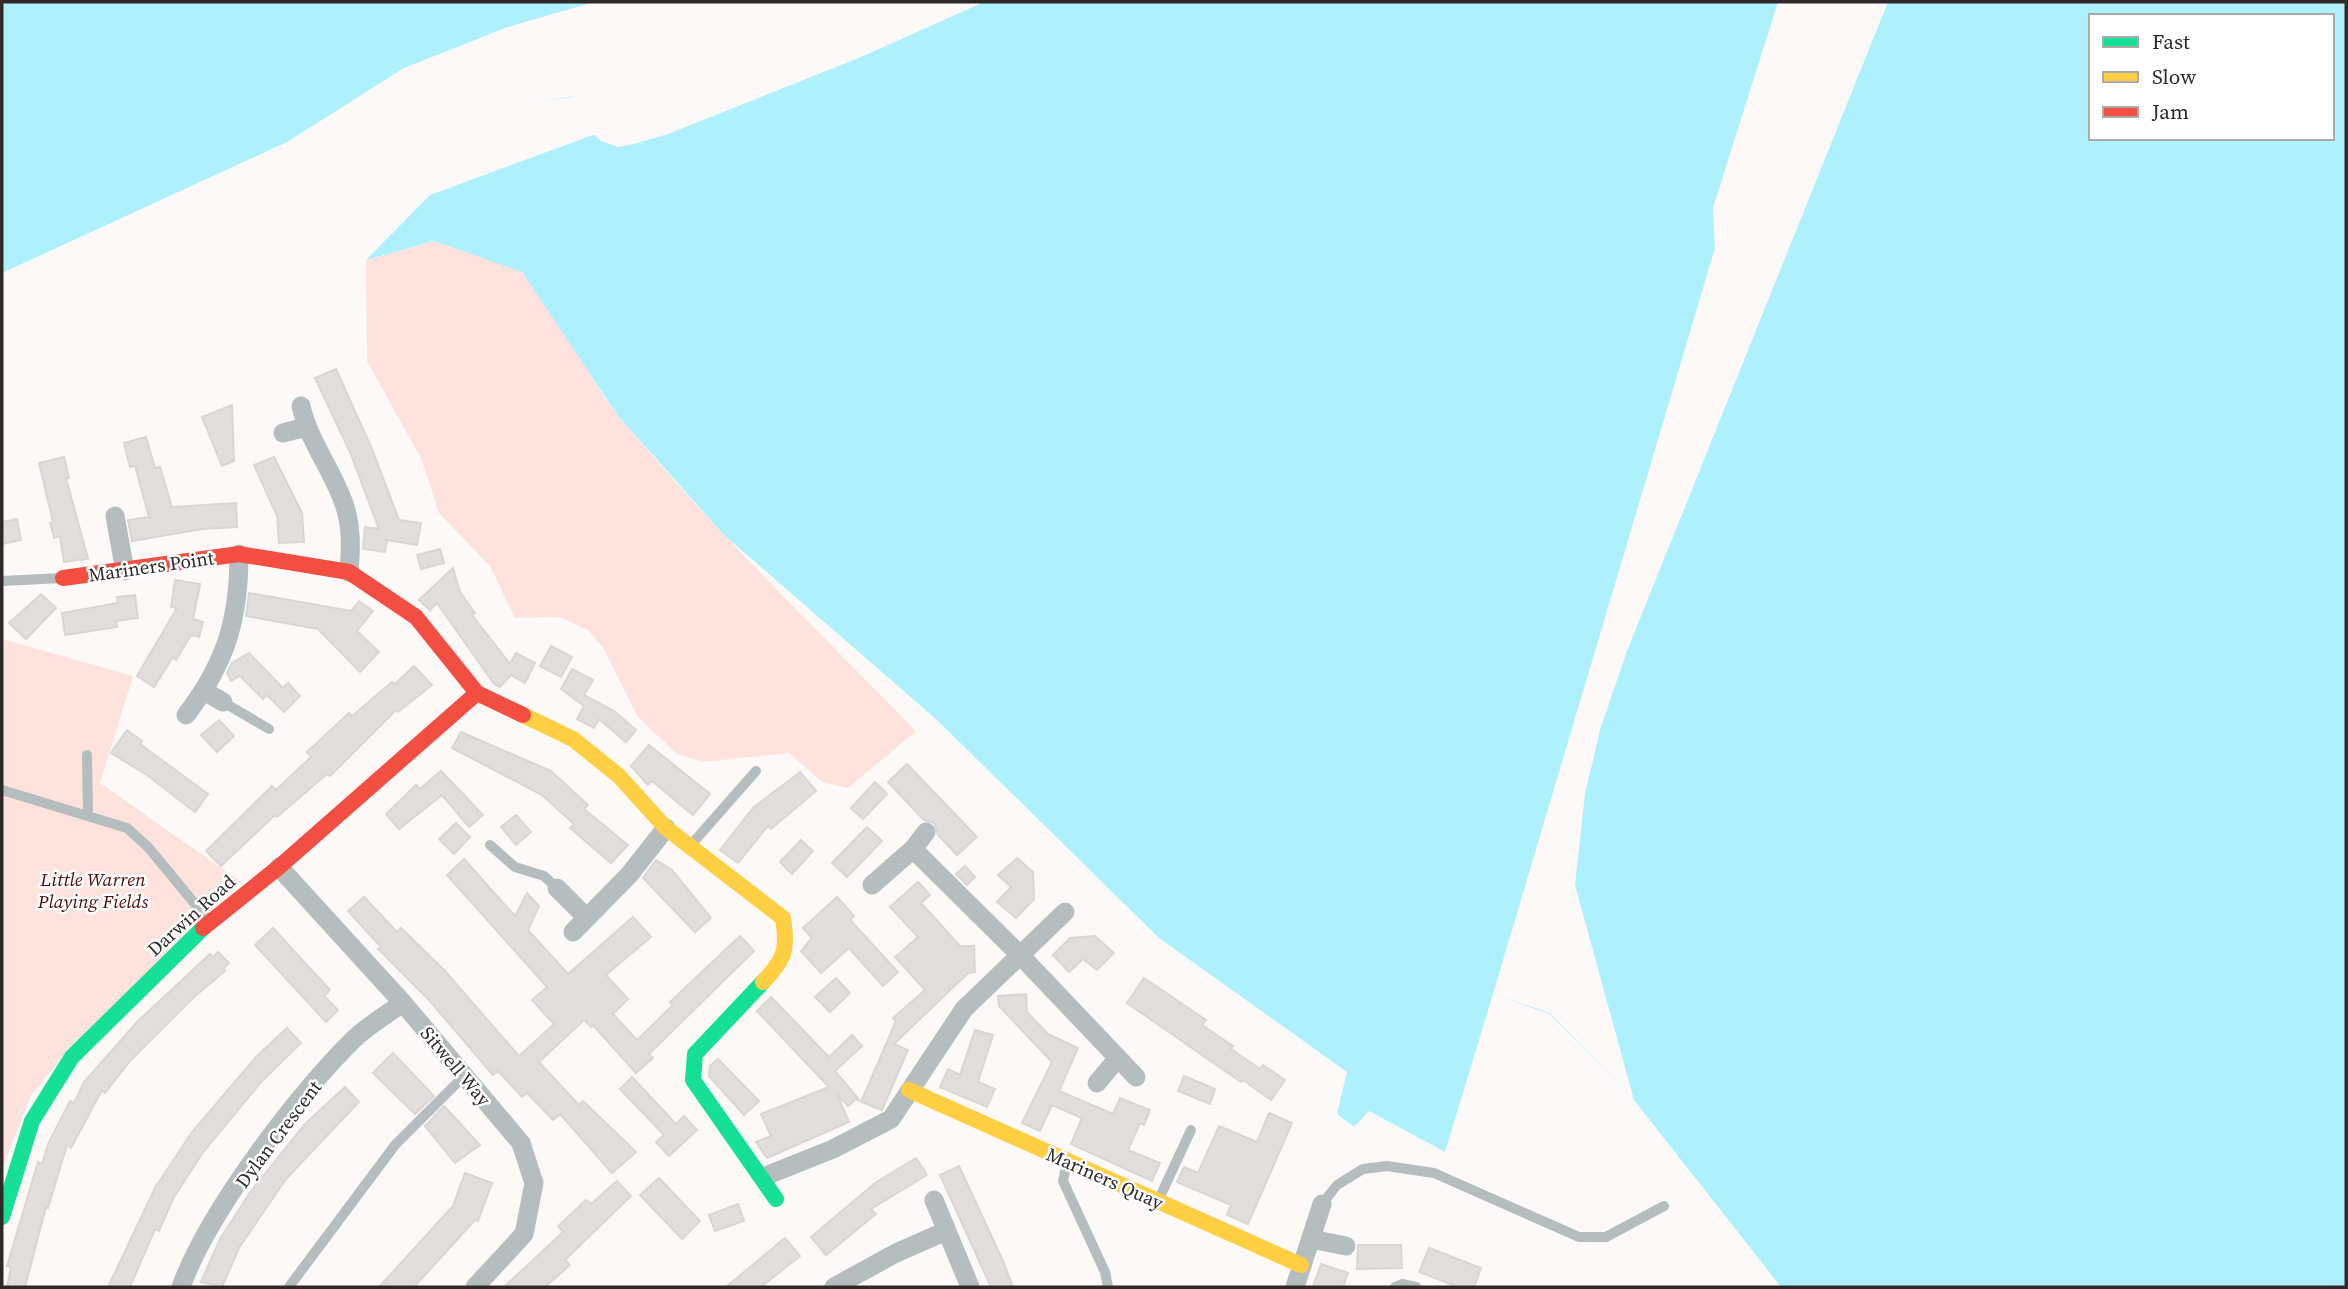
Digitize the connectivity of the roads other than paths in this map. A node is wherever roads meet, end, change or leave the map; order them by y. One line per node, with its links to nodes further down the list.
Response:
1 (301, 406): 2 (street)
2 (306, 427): 3 (street); 7 (street)
3 (283, 433)
4 (115, 516): 6 (street)
5 (239, 554): 6 (street, Mariners Point); 7 (street, Mariners Point); 10 (street, Mariners Point)
6 (125, 571): 8 (street, Mariners Point)
7 (349, 572): 11 (street, Mariners Point)
8 (63, 578): 9 (lane)
9 (2, 581)
10 (204, 691): 12 (street); 13 (street, Mariners Point)
11 (477, 693): 19 (street, Mariners Point); 24 (street, Darwin Road)
12 (223, 702): 14 (lane)
13 (186, 715)
14 (269, 729)
15 (88, 755): 18 (lane)
16 (756, 771): 22 (lane)
17 (2, 790): 18 (lane)
18 (88, 815): 29 (lane)
19 (666, 828): 22 (street, Mariners Point); 28 (street)
20 (926, 831): 23 (street)
21 (490, 845): 26 (lane)
22 (689, 846): 40 (street, Mariners Point)
23 (913, 849): 25 (street); 31 (street)
24 (279, 867): 29 (street, Darwin Road); 32 (street, Sitwell Way)
25 (872, 885)
26 (558, 888): 28 (street)
27 (1065, 912): 31 (street)
28 (586, 916): 30 (street)
29 (209, 921): 46 (street, Darwin Road)
30 (573, 932)
31 (1020, 955): 33 (street); 37 (street)
32 (403, 1003): 34 (street, Sitwell Way); 51 (street, Dylan Crescent)
33 (1117, 1059): 35 (street); 36 (street)
34 (464, 1076): 52 (lane); 53 (street, Sitwell Way)
35 (1136, 1077)
36 (1097, 1083)
37 (909, 1090): 39 (street, Mariners Quay); 40 (street)
38 (1191, 1130): 43 (lane)
39 (1067, 1162): 43 (street, Mariners Quay); 56 (lane)
40 (762, 1177): 41 (street)
41 (776, 1199)
42 (934, 1200): 47 (street)
43 (1157, 1202): 50 (street, Mariners Quay)
44 (1322, 1204): 45 (lane); 48 (street)
45 (1664, 1206)
46 (2, 1217)
47 (946, 1231): 54 (street); 55 (street)
48 (1311, 1238): 49 (street); 50 (street)
49 (1346, 1246)
50 (1301, 1265): 57 (street)
51 (181, 1287)
52 (289, 1287)
53 (475, 1287)
54 (834, 1287)
55 (970, 1287)
56 (1108, 1287)
57 (1295, 1287)
58 (1395, 1287): 59 (lane)
59 (1416, 1287)

